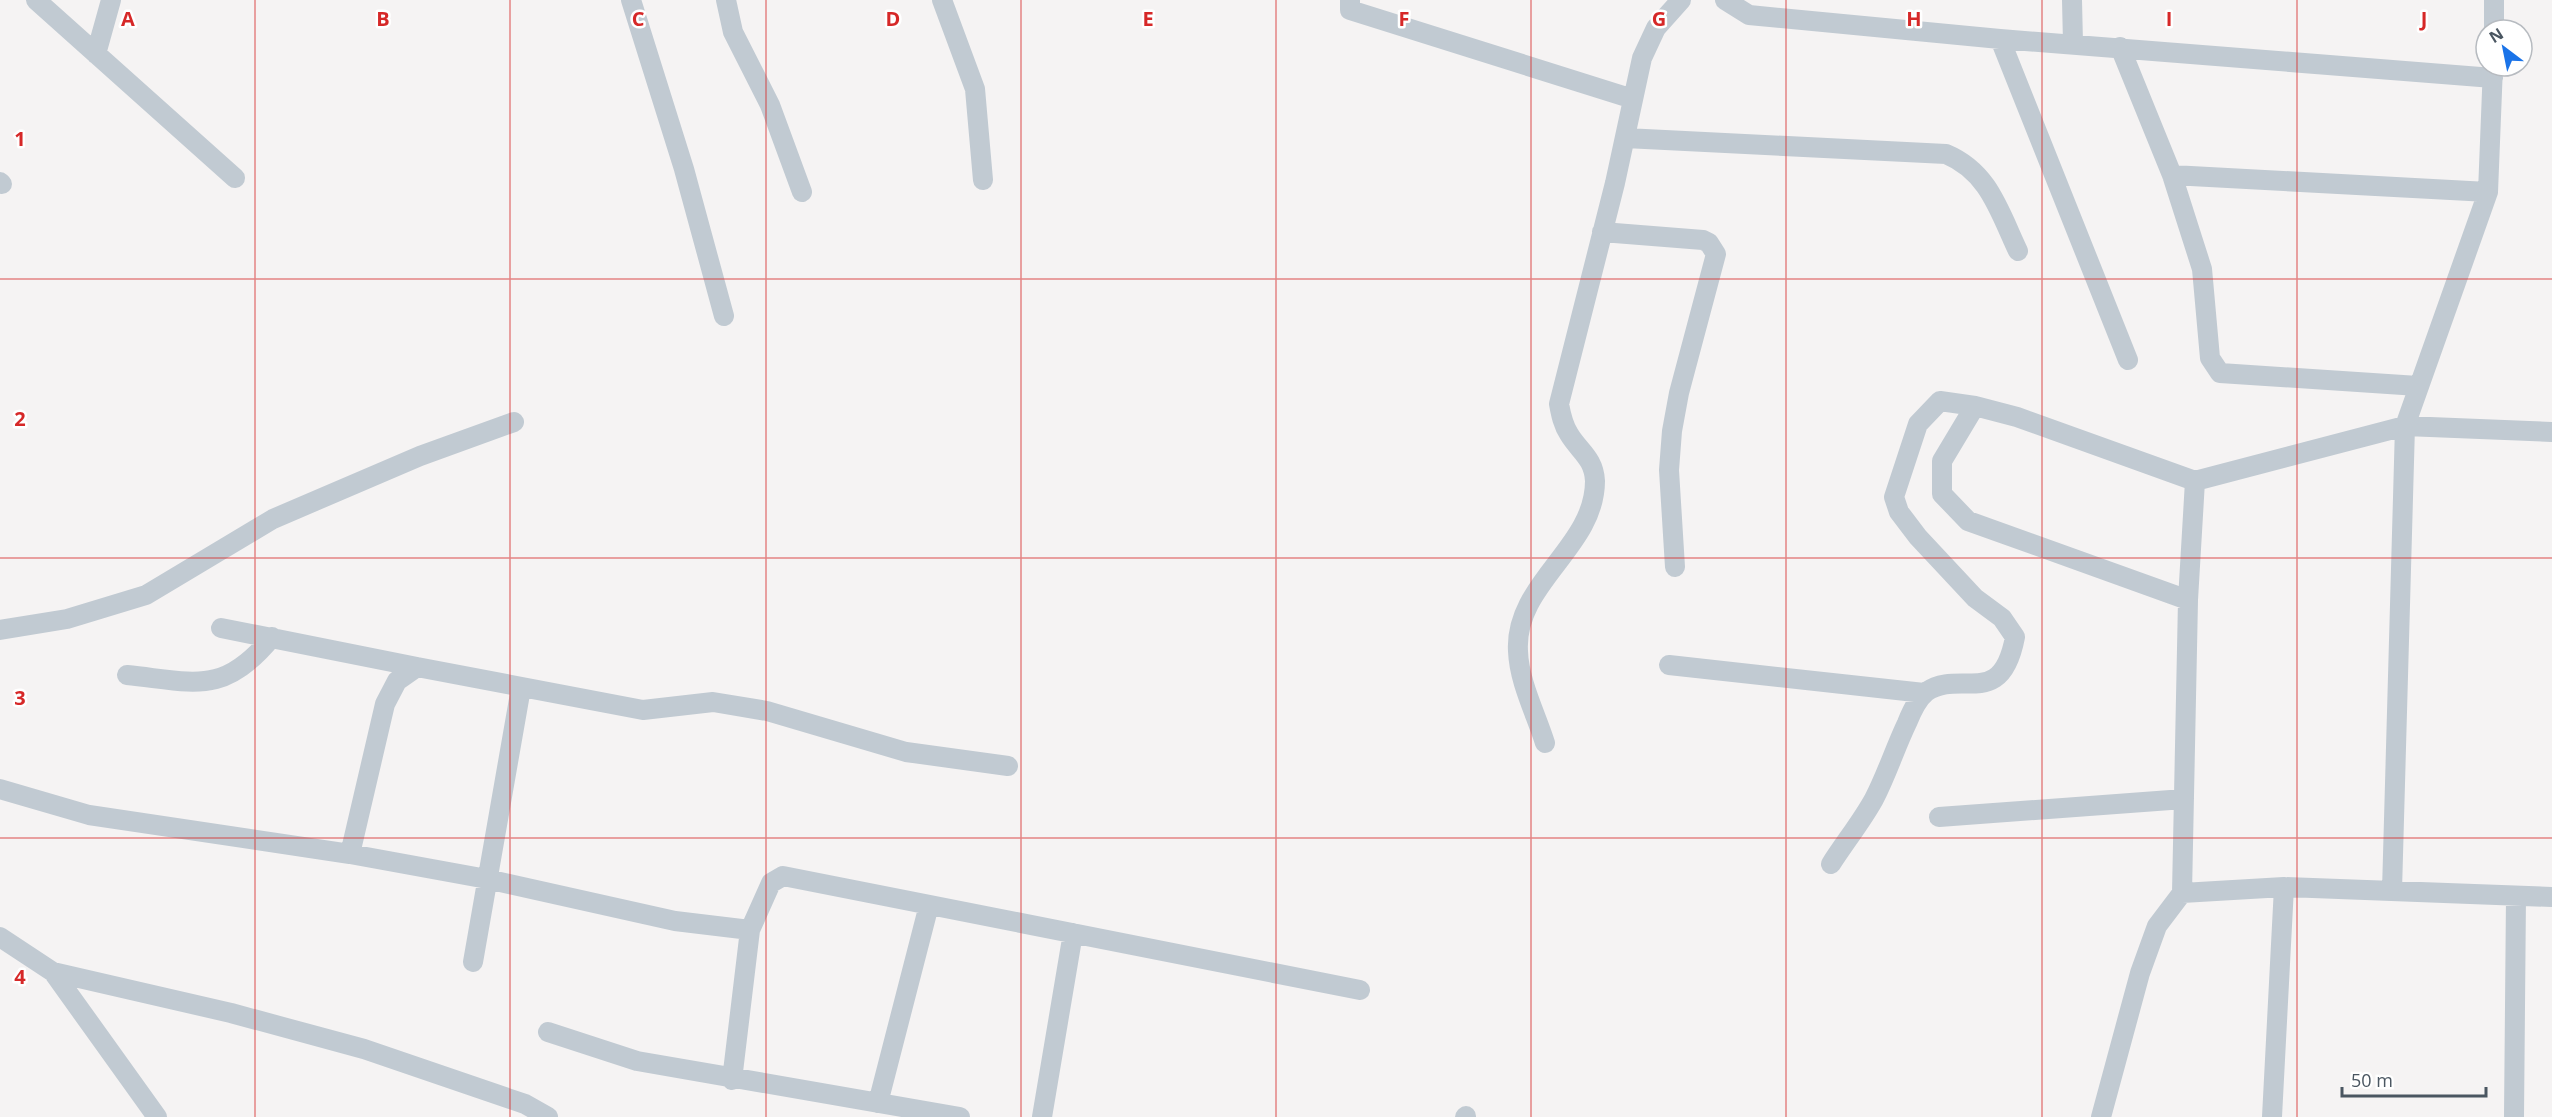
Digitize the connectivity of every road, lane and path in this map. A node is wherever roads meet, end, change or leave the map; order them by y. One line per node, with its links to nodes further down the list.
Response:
1 (36, 0): 15 (street)
2 (111, 0): 15 (street)
3 (631, 0): 27 (street)
4 (726, 0): 23 (street)
5 (942, 0): 22 (street)
6 (1350, 0): 18 (street)
7 (1682, 0): 18 (street)
8 (1725, 0): 12 (street)
9 (2072, 0): 13 (street)
10 (2494, 0): 11 (street)
11 (2493, 18)
12 (2000, 39): 13 (street); 28 (street)
13 (2073, 43): 14 (street)
14 (2120, 47): 16 (street); 20 (street)
15 (96, 54): 21 (street)
16 (2474, 71)
17 (2493, 78): 24 (street)
18 (1633, 99): 19 (street)
19 (1625, 138): 25 (street); 26 (street)
20 (2172, 175): 24 (street); 29 (street)
21 (235, 178)
22 (983, 180)
23 (802, 192)
24 (2488, 192): 29 (street)
25 (1602, 232): 35 (street); 45 (street)
26 (2018, 251)
27 (724, 316)
28 (2128, 360)
29 (2418, 386): 32 (street)
30 (1975, 406): 34 (street); 36 (street); 44 (street)
31 (514, 422): 38 (street)
32 (2405, 426): 33 (street); 34 (street); 54 (street)
33 (2552, 432)
34 (2195, 480): 36 (street)
35 (1675, 567)
36 (2188, 600): 48 (street)
37 (221, 628): 39 (street)
38 (0, 630)
39 (272, 638): 41 (street); 42 (street)
40 (1669, 665): 44 (street)
41 (417, 667): 43 (street); 50 (street)
42 (127, 675)
43 (521, 688): 46 (street); 52 (street)
44 (1924, 693): 51 (street)
45 (1545, 743)
46 (1008, 766)
47 (0, 789): 50 (street)
48 (2184, 799): 49 (street); 55 (street)
49 (1939, 817)
50 (350, 854): 52 (street)
51 (1831, 864)
52 (487, 879): 59 (street); 62 (street)
53 (2284, 887): 54 (street); 55 (street); 73 (street)
54 (2392, 891): 56 (street)
55 (2182, 893): 72 (street)
56 (2516, 896): 57 (street); 74 (street)
57 (2552, 897)
58 (928, 904): 59 (street); 60 (street); 67 (street)
59 (750, 930): 66 (street)
60 (1073, 933): 64 (street); 71 (street)
61 (0, 937): 63 (street)
62 (473, 962)
63 (53, 972): 68 (street); 69 (street)
64 (1360, 990)
65 (548, 1032): 66 (street)
66 (732, 1080): 67 (street)
67 (878, 1103): 70 (street)
68 (157, 1117)
69 (548, 1117)
70 (960, 1117)
71 (1042, 1117)
72 (2101, 1117)
73 (2272, 1117)
74 (2514, 1117)

